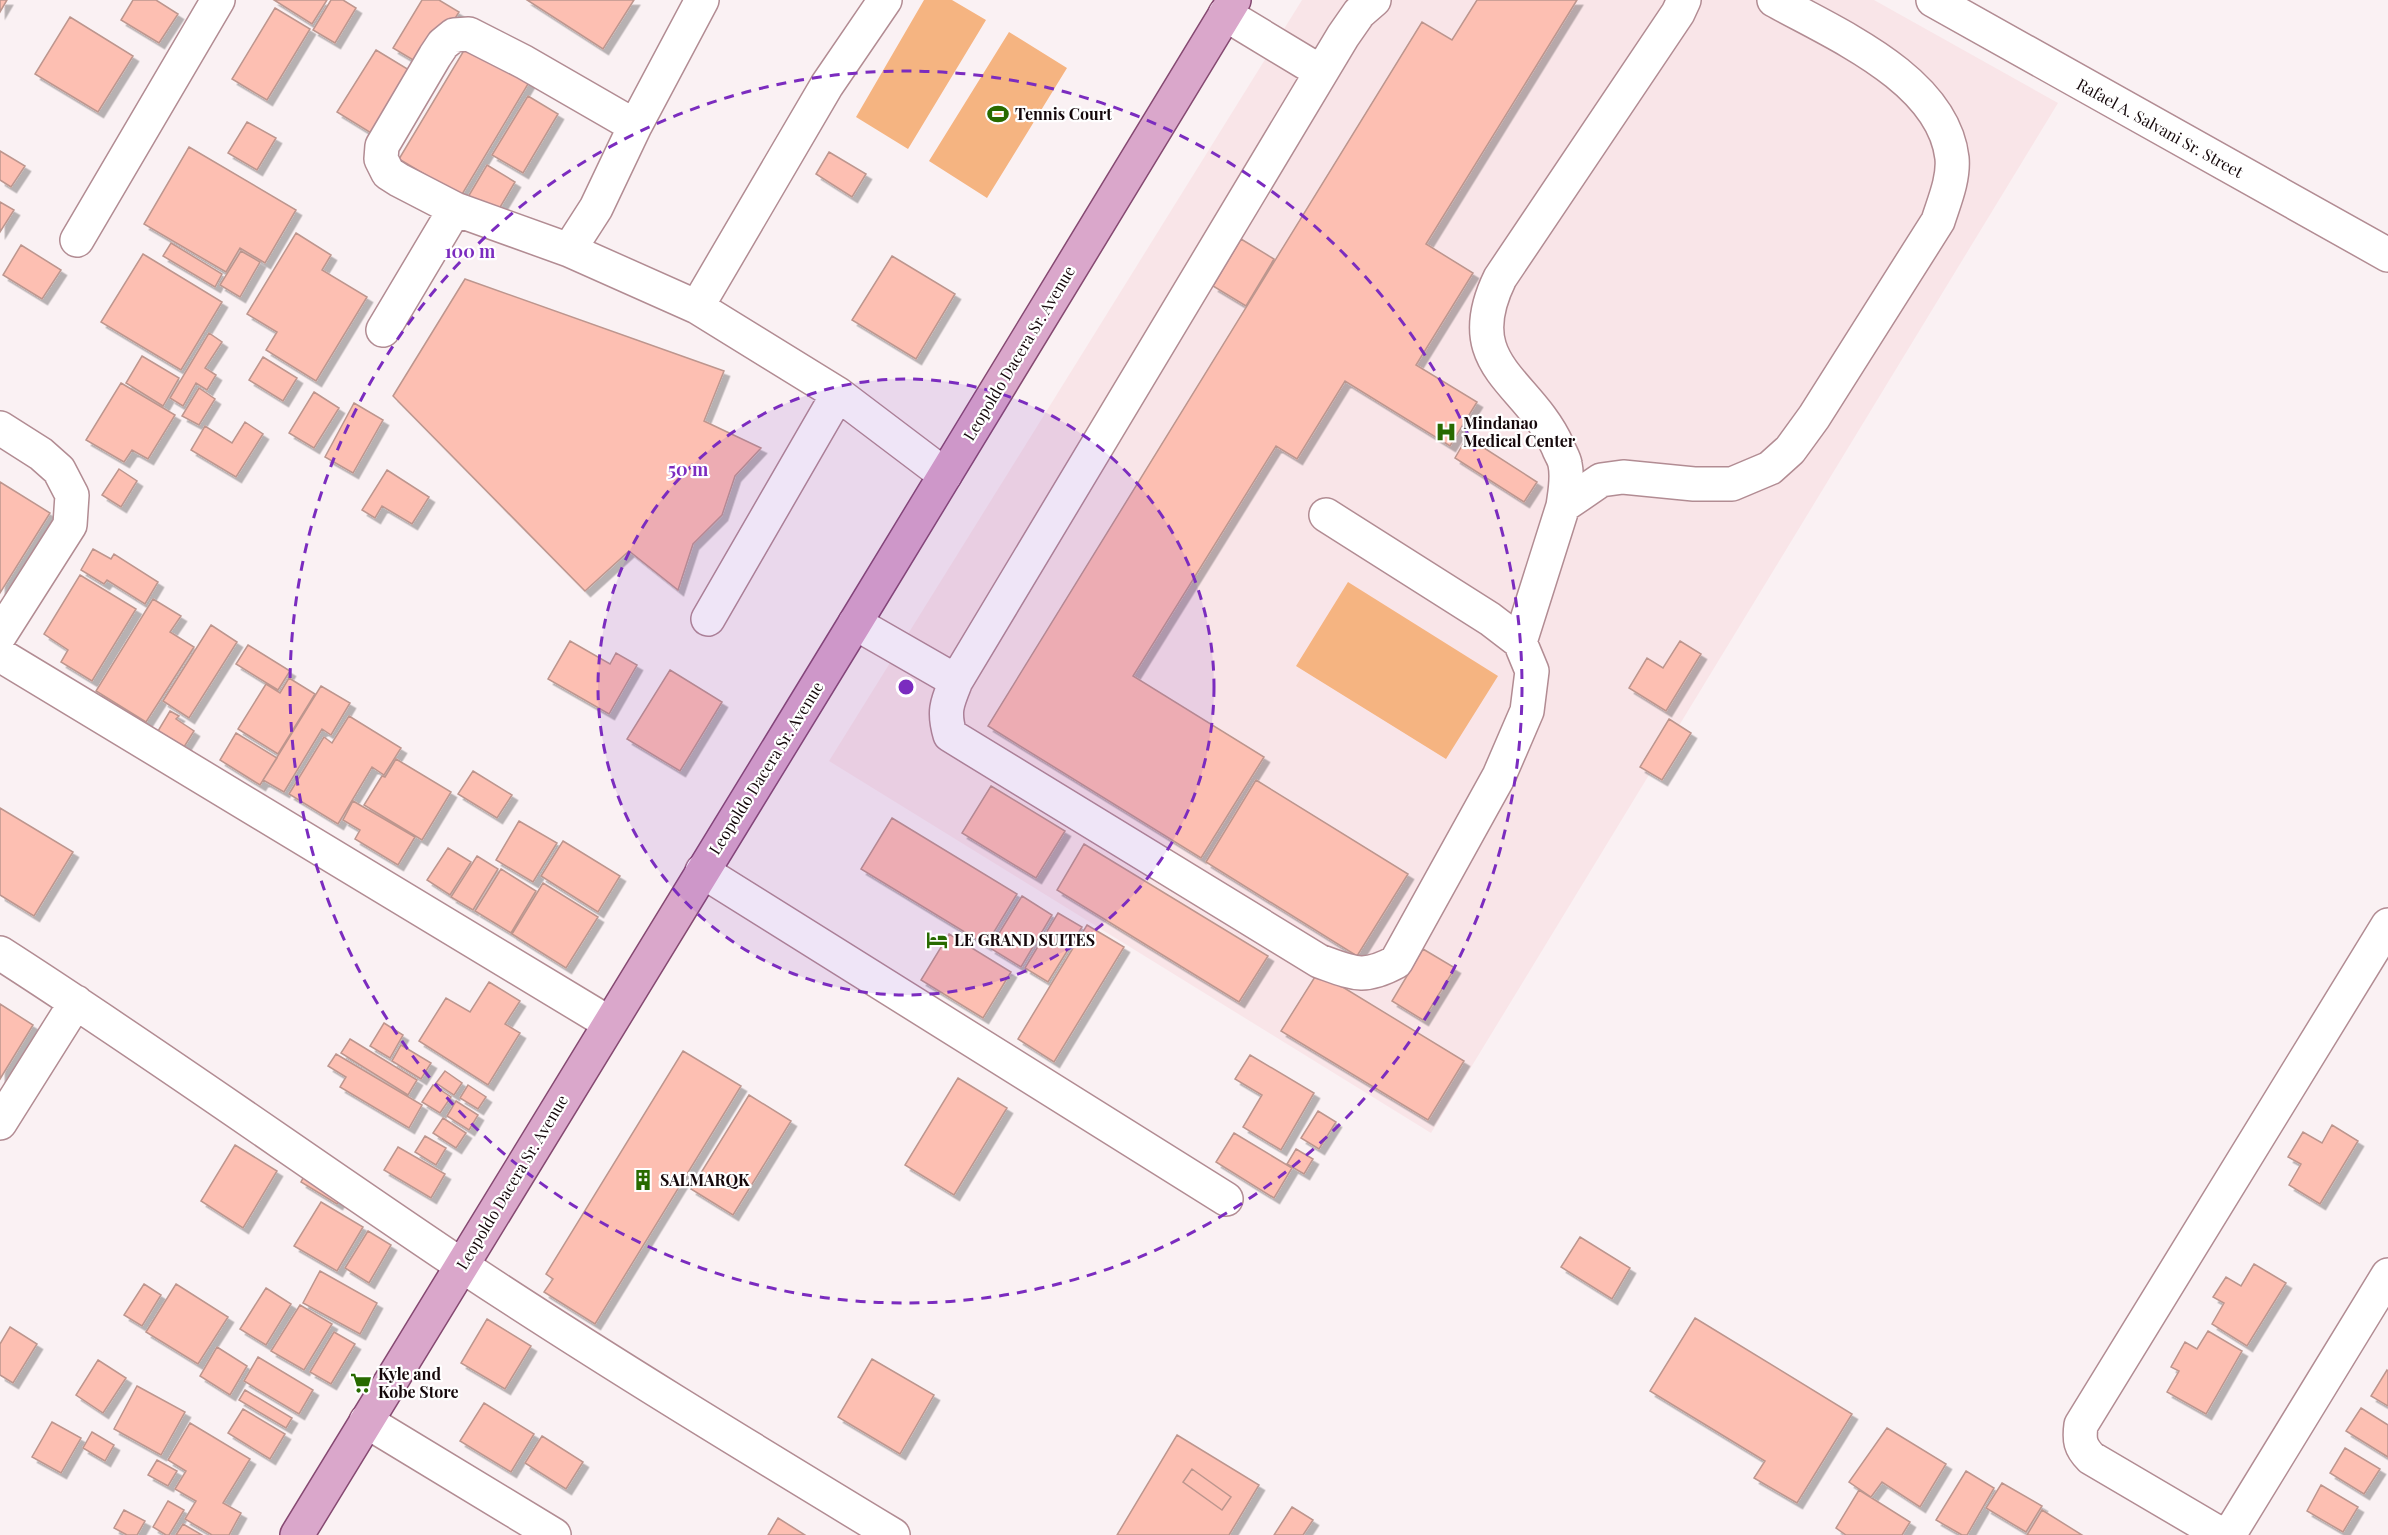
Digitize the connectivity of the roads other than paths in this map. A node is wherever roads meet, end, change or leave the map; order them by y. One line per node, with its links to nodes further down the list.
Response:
1 (218, 0): 12 (street)
2 (702, 0): 10 (street)
3 (885, 0): 15 (street)
4 (1374, 0): 9 (street)
5 (1684, 0): 20 (street)
6 (1774, 0): 20 (street)
7 (1933, 0): 14 (street, Rafael A. Salvani Sr. Street)
8 (1229, 7): 9 (street); 19 (main road, Leopoldo Dacera Sr. Avenue)
9 (1321, 72): 27 (street)
10 (635, 126): 11 (street); 13 (street)
11 (455, 209): 13 (street); 16 (street)
12 (77, 240)
13 (569, 250): 15 (street)
14 (2388, 255)
15 (697, 307): 17 (street)
16 (383, 330)
17 (838, 394): 19 (street); 22 (street)
18 (0, 428): 24 (street)
19 (945, 475): 23 (main road, Leopoldo Dacera Sr. Avenue)
20 (1563, 506): 25 (street)
21 (1326, 515): 25 (street)
22 (708, 618)
23 (855, 623): 27 (street); 28 (main road, Leopoldo Dacera Sr. Avenue)
24 (0, 635)
25 (1520, 642): 27 (street)
26 (0, 655): 32 (street)
27 (956, 681)
28 (702, 871): 32 (main road, Leopoldo Dacera Sr. Avenue); 34 (street)
29 (2388, 925): 41 (street)
30 (0, 953): 31 (street)
31 (76, 1002): 33 (street); 35 (street)
32 (609, 1023): 35 (main road, Leopoldo Dacera Sr. Avenue)
33 (0, 1123)
34 (1226, 1199)
35 (461, 1265): 37 (main road, Leopoldo Dacera Sr. Avenue); 40 (street)
36 (2388, 1275): 42 (street)
37 (366, 1421): 38 (main road, Leopoldo Dacera Sr. Avenue); 39 (street)
38 (297, 1535)
39 (554, 1535)
40 (893, 1535)
41 (2222, 1535)
42 (2229, 1535)

